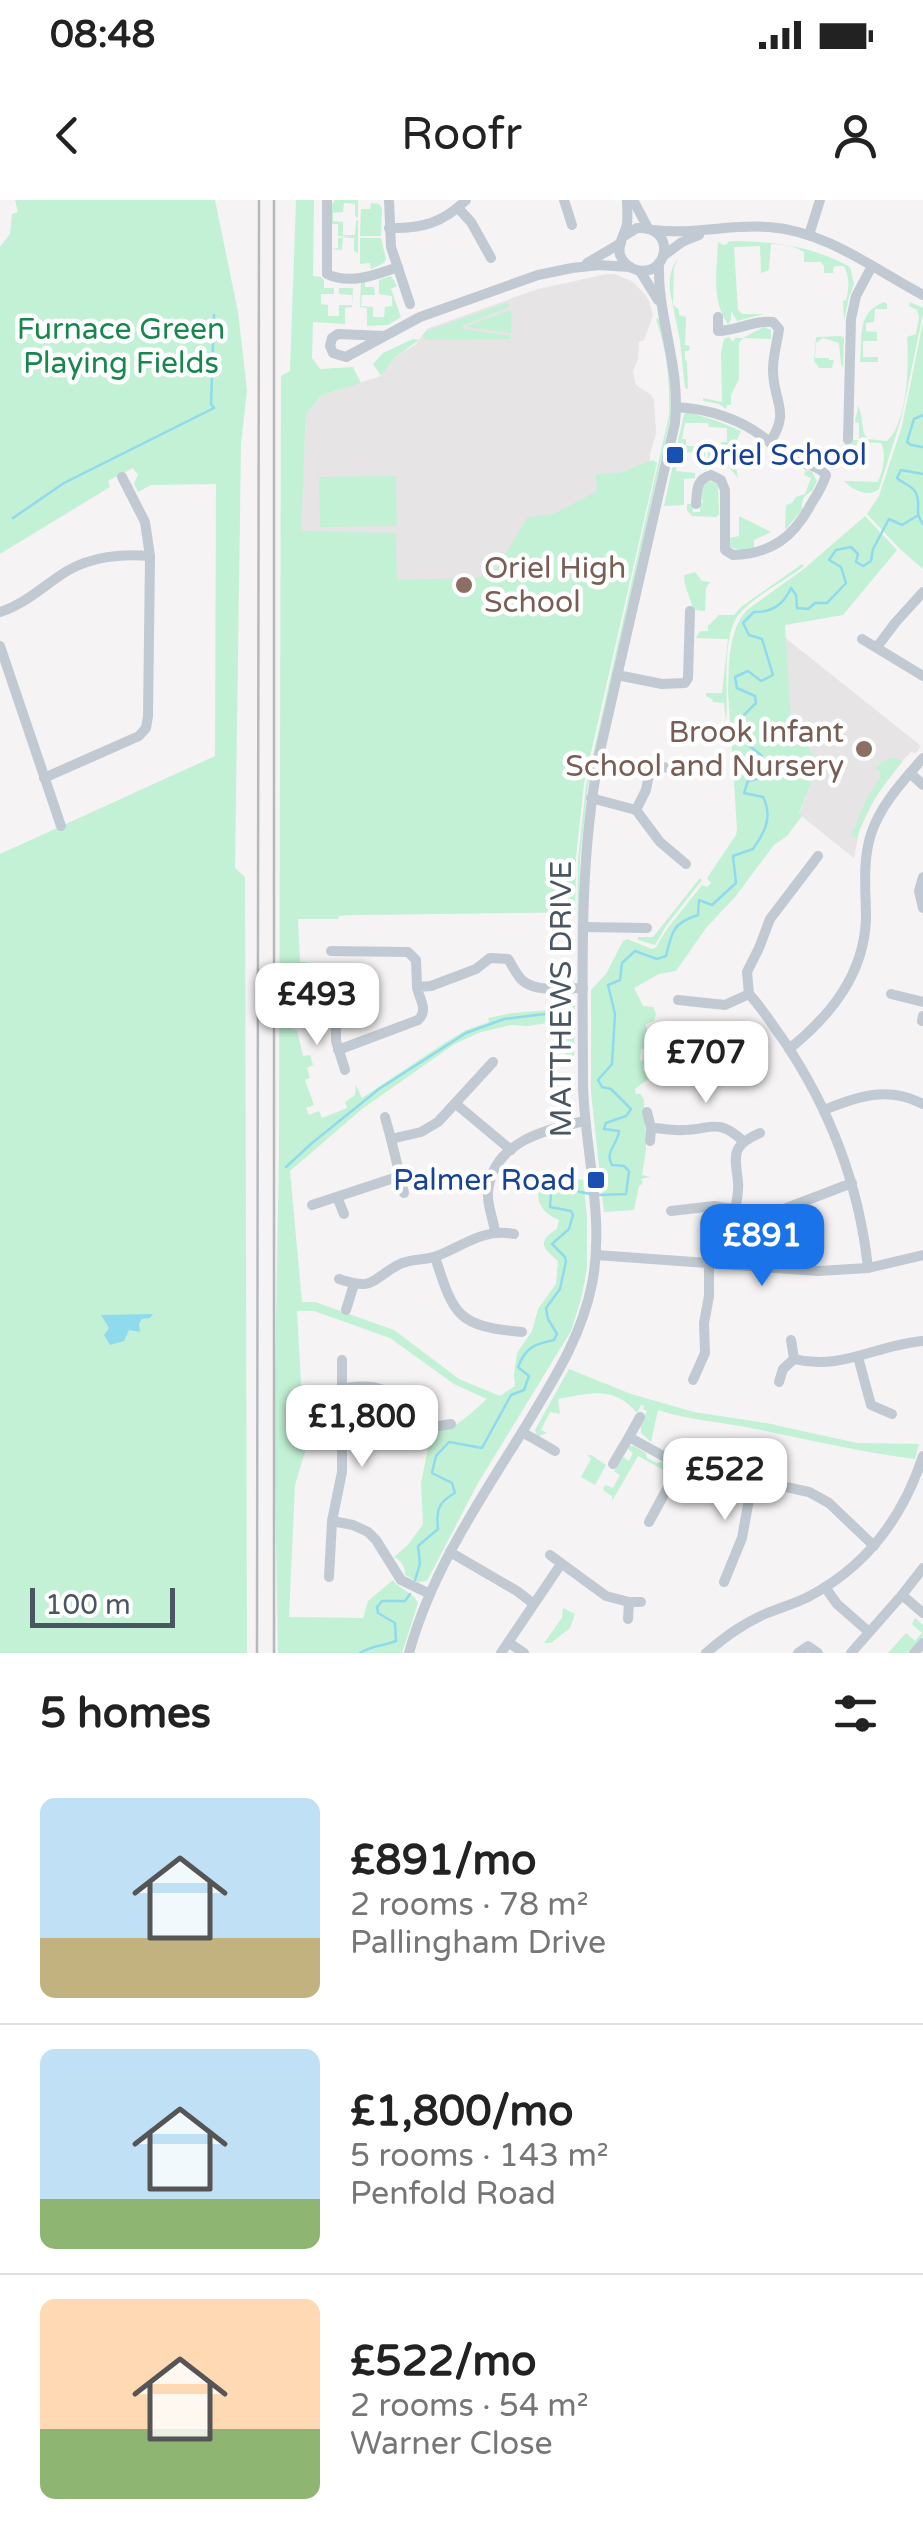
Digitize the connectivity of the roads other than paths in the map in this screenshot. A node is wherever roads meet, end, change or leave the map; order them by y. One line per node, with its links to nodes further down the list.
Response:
1 (327, 200): 16 (street)
2 (389, 200): 9 (street)
3 (630, 200): 10 (street); 13 (street)
4 (820, 200): 12 (street)
5 (462, 204): 9 (street); 14 (street)
6 (580, 204): 7 (street)
7 (565, 205): 8 (street)
8 (572, 225)
9 (389, 228): 16 (street)
10 (651, 229): 11 (street); 13 (street); 15 (street)
11 (710, 231): 12 (street); 15 (street)
12 (809, 235): 17 (street)
13 (622, 239): 18 (street); 19 (street)
14 (491, 258)
15 (661, 260): 19 (street); 22 (street, MATTHEWS DRIVE)
16 (398, 266): 21 (street)
17 (872, 266): 20 (street); 26 (street)
18 (572, 268): 19 (street); 24 (street)
19 (635, 269): 22 (street, MATTHEWS DRIVE)
20 (923, 296)
21 (410, 304)
22 (662, 309): 25 (street, MATTHEWS DRIVE)
23 (718, 317): 27 (street)
24 (385, 336): 24 (street)
25 (676, 406): 27 (street); 39 (street, MATTHEWS DRIVE)
26 (848, 439)
27 (770, 442): 29 (street)
28 (122, 477): 30 (street)
29 (696, 504)
30 (150, 556): 32 (street); 44 (street)
31 (923, 592): 38 (street)
32 (0, 612)
33 (690, 612): 34 (street)
34 (689, 626): 35 (street); 39 (street)
35 (706, 626)
36 (862, 639): 38 (street)
37 (0, 646): 44 (street)
38 (878, 647): 40 (street)
39 (617, 675): 46 (street, MATTHEWS DRIVE)
40 (923, 676)
41 (923, 758): 43 (street)
42 (680, 771): 47 (street)
43 (910, 773): 45 (street); 73 (street)
44 (44, 778): 48 (street)
45 (923, 785)
46 (591, 798): 47 (street); 58 (street, MATTHEWS DRIVE)
47 (636, 810): 50 (street)
48 (61, 826)
49 (682, 841): 50 (street)
50 (672, 853): 52 (street)
51 (818, 856): 53 (street)
52 (686, 864)
53 (809, 868): 55 (street); 66 (street)
54 (923, 877): 56 (street)
55 (820, 878)
56 (923, 908)
57 (632, 914): 59 (street)
58 (583, 927): 59 (street); 65 (street, MATTHEWS DRIVE)
59 (632, 928): 60 (street)
60 (647, 928)
61 (331, 951): 62 (street)
62 (344, 951): 63 (street); 64 (street)
63 (344, 964)
64 (418, 986): 65 (street); 74 (street)
65 (583, 988): 82 (street, MATTHEWS DRIVE)
66 (749, 994): 70 (street); 73 (street)
67 (892, 994): 69 (street)
68 (678, 1000): 70 (street)
69 (923, 1002)
70 (707, 1004): 72 (street)
71 (336, 1019): 74 (street)
72 (704, 1020)
73 (789, 1049): 79 (street)
74 (338, 1050): 76 (street)
75 (493, 1062): 77 (street)
76 (345, 1070)
77 (456, 1104): 85 (street); 88 (street)
78 (923, 1104): 79 (street)
79 (824, 1110): 90 (street)
80 (647, 1112): 83 (street)
81 (385, 1116): 85 (street)
82 (584, 1121): 88 (street); 101 (street, MATTHEWS DRIVE)
83 (650, 1128): 86 (street); 87 (street)
84 (760, 1134): 87 (street)
85 (392, 1139): 89 (street)
86 (650, 1141)
87 (742, 1141): 94 (street)
88 (510, 1150): 99 (street)
89 (400, 1176): 91 (street); 92 (street)
90 (852, 1183): 94 (street); 105 (street)
91 (404, 1193)
92 (337, 1197): 93 (street); 97 (street)
93 (312, 1205)
94 (735, 1209): 95 (street)
95 (684, 1211): 96 (street); 98 (street)
96 (672, 1212)
97 (344, 1214)
98 (686, 1226)
99 (496, 1233): 100 (street); 103 (street)
100 (514, 1234)
101 (596, 1255): 104 (street); 124 (street, MATTHEWS DRIVE)
102 (923, 1255): 105 (street)
103 (436, 1257): 107 (street); 109 (street)
104 (709, 1264): 105 (street); 115 (street)
105 (868, 1268)
106 (339, 1279): 107 (street)
107 (354, 1284): 108 (street)
108 (346, 1310)
109 (516, 1335)
110 (791, 1340): 113 (street)
111 (923, 1342): 112 (street)
112 (858, 1357): 113 (street); 120 (street)
113 (794, 1359): 118 (street)
114 (342, 1360): 119 (street)
115 (700, 1368): 116 (street); 117 (street)
116 (712, 1375)
117 (693, 1380)
118 (779, 1382)
119 (342, 1388): 123 (street); 134 (street)
120 (892, 1414)
121 (640, 1417): 126 (street)
122 (451, 1424): 123 (street)
123 (432, 1427): 127 (street)
124 (522, 1432): 125 (street); 137 (street, MATTHEWS DRIVE)
125 (553, 1434)
126 (629, 1438): 129 (street); 130 (street)
127 (424, 1439)
128 (923, 1456): 132 (street)
129 (677, 1458): 131 (street); 135 (street)
130 (613, 1464)
131 (756, 1479): 136 (street); 142 (street)
132 (909, 1491): 133 (street); 136 (street)
133 (921, 1497)
134 (332, 1521): 140 (street); 146 (street)
135 (649, 1522)
136 (874, 1546): 145 (street)
137 (450, 1552): 146 (street, MATTHEWS DRIVE); 148 (street)
138 (550, 1556): 139 (street)
139 (561, 1564): 148 (street); 150 (street)
140 (314, 1566)
141 (923, 1568): 147 (street)
142 (729, 1570): 143 (street); 144 (street)
143 (742, 1576)
144 (724, 1582)
145 (825, 1587): 151 (street); 157 (street)
146 (430, 1594): 154 (street, MATTHEWS DRIVE)
147 (902, 1595): 149 (street); 151 (street)
148 (534, 1604): 152 (street)
149 (923, 1612)
150 (628, 1619)
151 (869, 1632): 160 (street)
152 (509, 1642): 155 (street); 156 (street)
153 (923, 1643): 161 (street)
154 (408, 1653)
155 (501, 1653)
156 (524, 1653)
157 (706, 1653)
158 (798, 1653): 159 (street)
159 (818, 1653)
160 (851, 1653)
161 (914, 1653)

